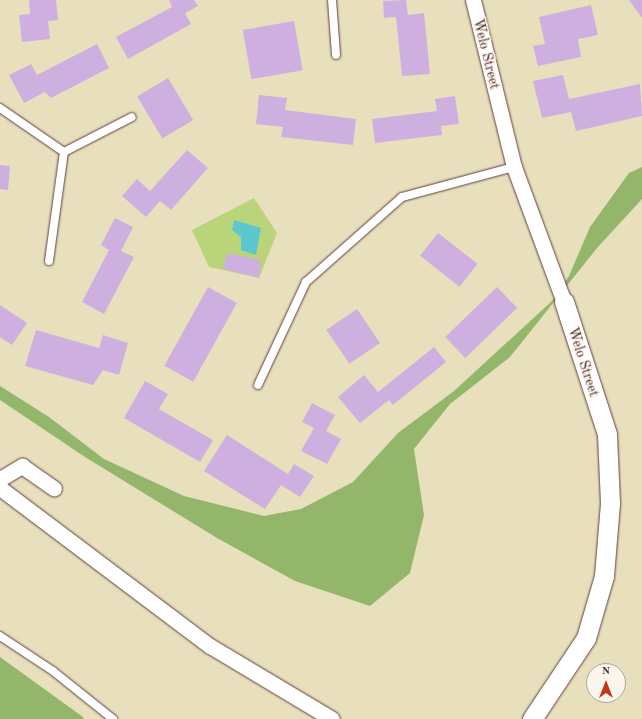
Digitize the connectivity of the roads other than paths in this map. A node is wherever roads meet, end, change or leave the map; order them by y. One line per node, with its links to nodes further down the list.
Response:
1 (332, 0): 3 (lane)
2 (473, 0): 7 (street, Welo Street)
3 (336, 55)
4 (0, 108): 6 (lane)
5 (132, 117): 6 (lane)
6 (64, 152): 8 (lane)
7 (514, 167): 9 (street, Welo Street); 10 (lane)
8 (49, 261)
9 (564, 302): 17 (street, Welo Street)
10 (258, 385)
11 (0, 479): 13 (street)
12 (0, 488): 16 (street)
13 (54, 488)
14 (0, 636): 15 (lane)
15 (113, 719)
16 (332, 719)
17 (532, 719)

